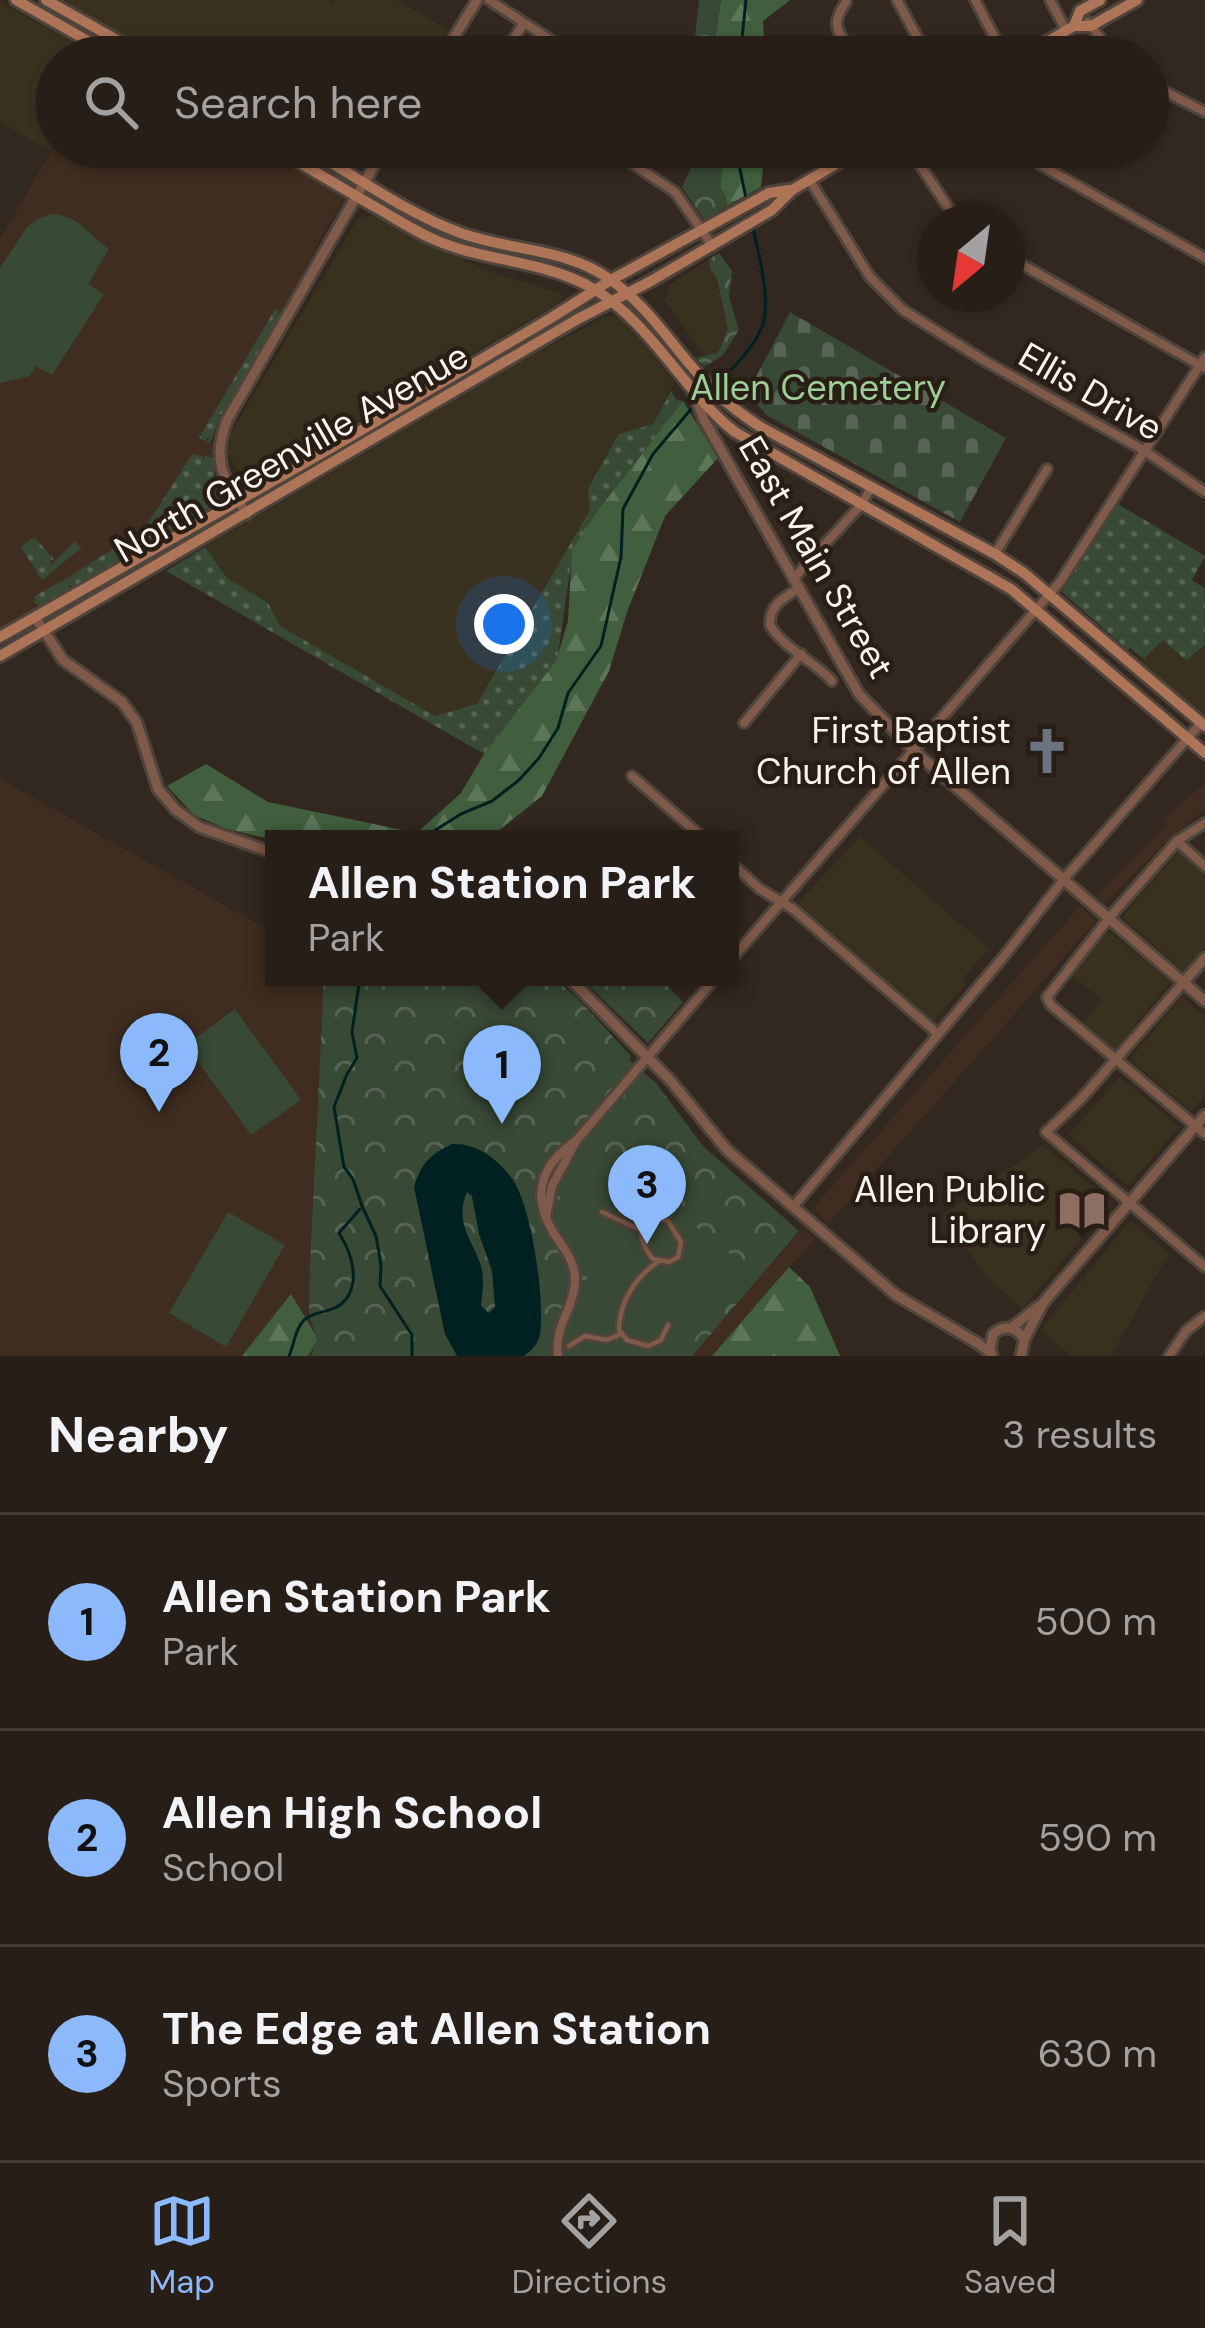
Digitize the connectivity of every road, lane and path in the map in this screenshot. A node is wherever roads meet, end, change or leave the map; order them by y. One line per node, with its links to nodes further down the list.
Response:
1 (16, 0): 15 (main road)
2 (46, 0): 16 (main road)
3 (477, 0): 17 (street)
4 (489, 0): 12 (street)
5 (896, 0): 21 (street)
6 (976, 0): 22 (street)
7 (1051, 0): 14 (street)
8 (1100, 0): 11 (main road)
9 (1137, 0): 13 (main road)
10 (846, 2): 20 (street)
11 (1080, 11): 13 (street); 14 (main road)
12 (524, 23): 18 (street); 19 (street)
13 (1091, 26): 14 (main road); 24 (street)
14 (1070, 28): 23 (main road)
15 (79, 36)
16 (110, 36)
17 (455, 36)
18 (516, 36)
19 (545, 36)
20 (842, 36)
21 (916, 36)
22 (994, 36)
23 (1056, 36)
24 (1099, 36)
25 (1169, 94): 26 (street)
26 (1205, 112)
27 (309, 168): 37 (main road, East Main Street)
28 (342, 168): 35 (main road)
29 (373, 168): 35 (street)
30 (639, 168): 39 (street)
31 (828, 168): 34 (main road)
32 (922, 168): 38 (street)
33 (1046, 168): 43 (street)
34 (809, 179): 36 (main road); 55 (street, Ellis Drive)
35 (365, 181): 37 (street); 40 (main road)
36 (792, 190): 39 (main road, North Greenville Avenue); 41 (main road, North Greenville Avenue)
37 (356, 196): 42 (main road, East Main Street); 59 (street)
38 (946, 204)
39 (703, 230): 41 (street); 46 (main road, North Greenville Avenue)
40 (466, 235): 42 (main road); 46 (main road)
41 (718, 242): 47 (main road, North Greenville Avenue)
42 (461, 250): 45 (main road, East Main Street)
43 (1205, 258)
44 (1025, 266): 53 (street)
45 (566, 276): 48 (main road, East Main Street); 51 (main road)
46 (610, 280): 48 (main road, North Greenville Avenue); 49 (main road)
47 (651, 281): 49 (main road, North Greenville Avenue); 52 (main road)
48 (596, 290): 50 (main road, East Main Street); 51 (main road, North Greenville Avenue)
49 (627, 294): 50 (main road, North Greenville Avenue); 52 (main road)
50 (613, 302): 54 (main road, East Main Street); 61 (main road, North Greenville Avenue)
51 (567, 308): 59 (main road, North Greenville Avenue)
52 (647, 312): 57 (main road)
53 (1204, 363): 55 (street)
54 (693, 391): 60 (main road); 63 (street, East Main Street)
55 (1145, 451): 58 (street, Ellis Drive); 64 (street)
56 (1047, 469): 62 (street)
57 (872, 488): 60 (street); 62 (main road)
58 (1205, 492)
59 (238, 500): 61 (street); 66 (main road, North Greenville Avenue)
60 (861, 505): 63 (street); 65 (main road)
61 (247, 514): 67 (main road, North Greenville Avenue)
62 (995, 554): 64 (main road)
63 (795, 585): 69 (street); 75 (street, East Main Street)
64 (1050, 594): 65 (street); 73 (main road)
65 (1038, 609): 74 (main road); 75 (street)
66 (35, 616): 67 (street); 68 (main road, North Greenville Avenue)
67 (43, 631): 70 (main road, North Greenville Avenue); 81 (street)
68 (0, 637)
69 (801, 654): 71 (street); 72 (street)
70 (0, 656)
71 (832, 681)
72 (744, 723)
73 (1203, 724): 74 (street)
74 (1188, 737): 76 (main road); 84 (street)
75 (914, 752): 84 (street, East Main Street); 85 (street)
76 (1205, 753)
77 (632, 776): 79 (street)
78 (1205, 823): 80 (street)
79 (694, 830)
80 (1177, 841): 82 (street); 86 (street)
81 (265, 850)
82 (1205, 866)
83 (739, 870): 85 (street)
84 (1064, 879): 86 (street, East Main Street); 93 (street)
85 (781, 902): 87 (street); 93 (street)
86 (1109, 918): 89 (street, East Main Street); 95 (street)
87 (739, 951)
88 (1205, 958): 89 (street)
89 (1184, 982): 92 (street, East Main Street); 95 (street)
90 (577, 986): 94 (street)
91 (708, 986): 94 (street)
92 (1205, 1001)
93 (938, 1034): 102 (street)
94 (647, 1057): 102 (street); 118 (street)
95 (1117, 1058): 97 (street); 101 (street)
96 (1205, 1115): 97 (street)
97 (1200, 1130): 101 (street)
98 (676, 1179): 100 (street)
99 (686, 1189): 100 (street)
100 (671, 1193): 104 (street)
101 (1129, 1203): 106 (street); 107 (street)
102 (793, 1207): 109 (street)
103 (602, 1212): 104 (street)
104 (643, 1227): 105 (street); 105 (street)
105 (658, 1262): 112 (street)
106 (1205, 1268)
107 (1043, 1303): 111 (street); 114 (street)
108 (1205, 1316): 119 (street)
109 (947, 1324): 113 (street); 116 (street)
110 (668, 1325): 112 (street)
111 (1011, 1328): 113 (street); 114 (street)
112 (621, 1334): 115 (street)
113 (993, 1334): 116 (street)
114 (1024, 1340): 117 (street)
115 (569, 1346)
116 (993, 1355)
117 (1022, 1355)
118 (558, 1356)
119 (1169, 1356)

